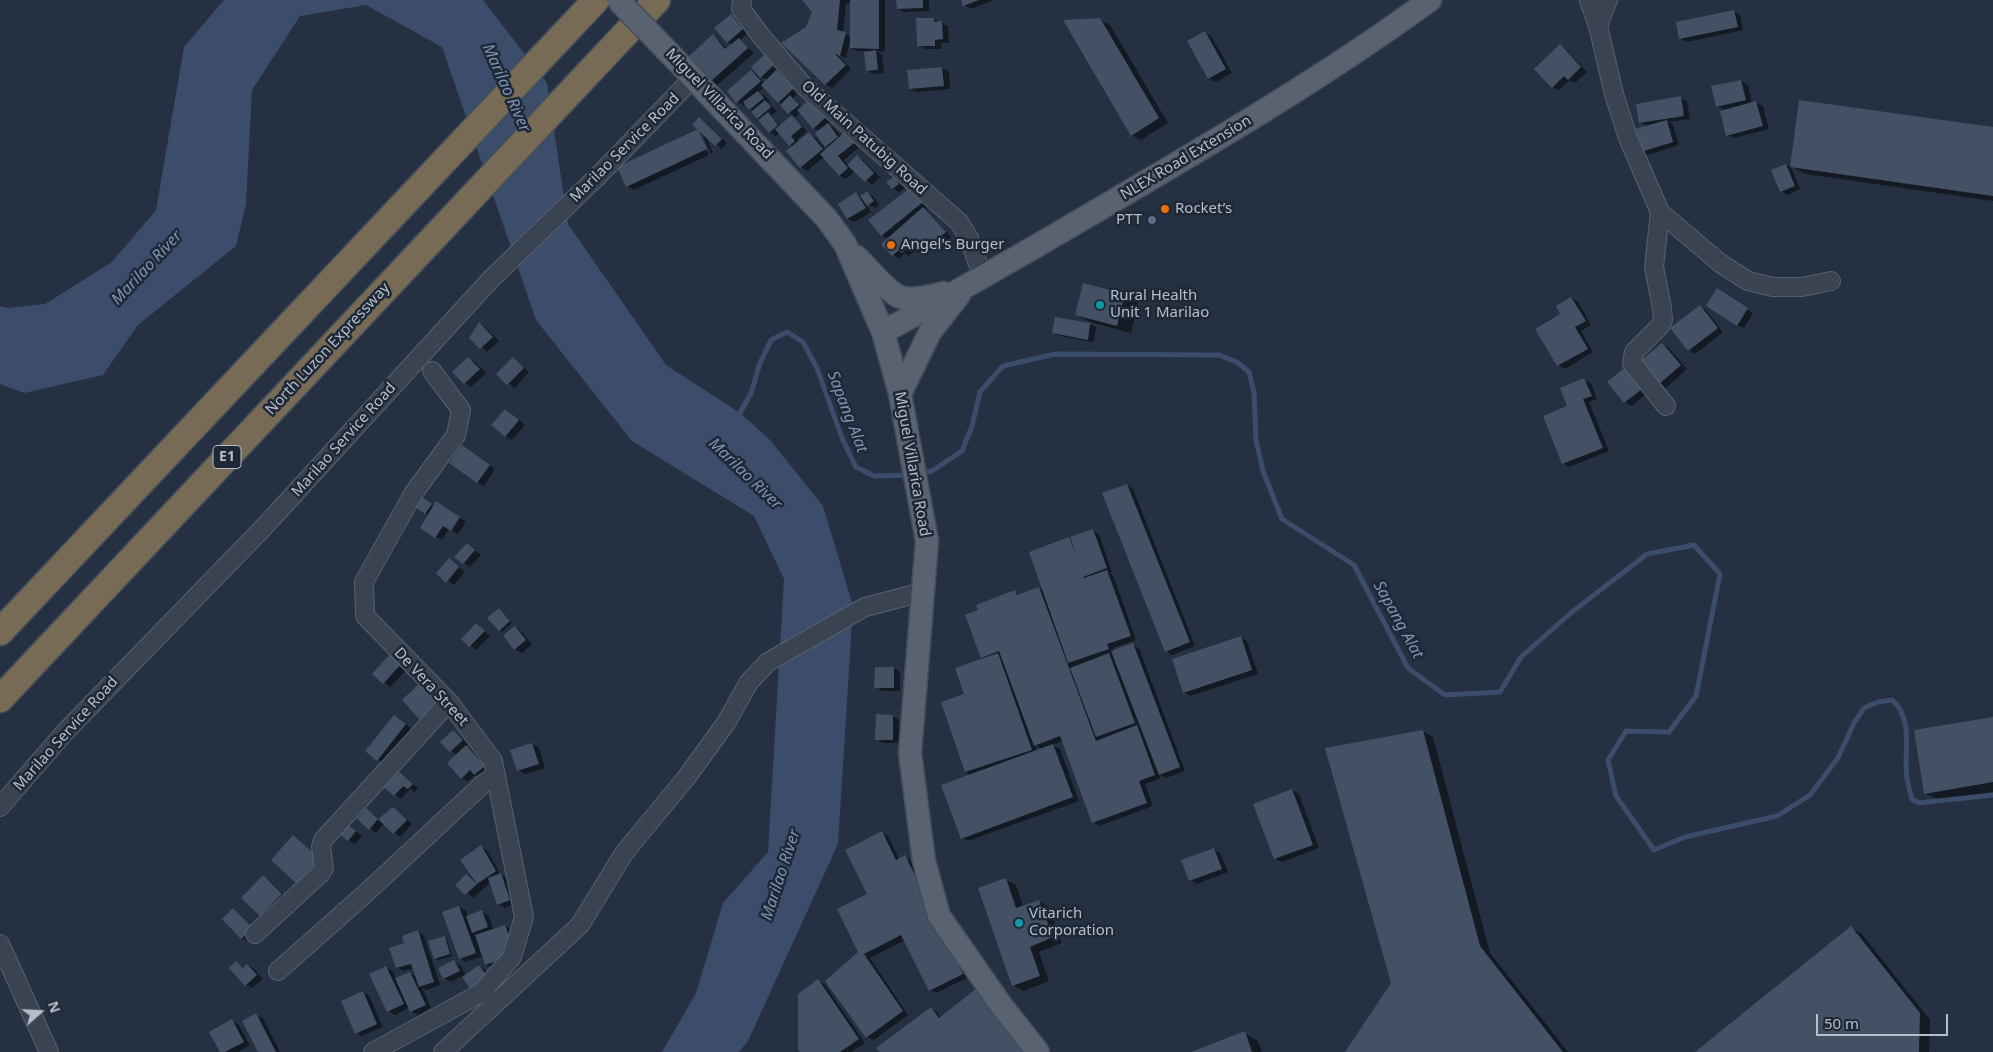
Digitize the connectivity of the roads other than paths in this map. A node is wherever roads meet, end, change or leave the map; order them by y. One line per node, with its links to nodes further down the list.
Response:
1 (596, 0): 19 (highway)
2 (618, 0): 9 (main road, Miguel Villarica Road, bridge)
3 (657, 0): 20 (highway, North Luzon Expressway / E1)
4 (742, 0): 13 (street, Old Main Patubig Road)
5 (1430, 0): 13 (main road, NLEX Road Extension)
6 (1589, 0): 8 (street)
7 (1608, 0): 8 (street)
8 (1598, 26): 10 (street)
9 (694, 77): 11 (main road, Miguel Villarica Road); 23 (street, Marilao Service Road)
10 (1660, 212): 12 (street); 17 (street)
11 (845, 244): 13 (main road); 14 (main road, Miguel Villarica Road)
12 (1831, 281)
13 (975, 283): 14 (main road, NLEX Road Extension); 16 (main road)
14 (883, 332): 16 (main road, Miguel Villarica Road)
15 (432, 371): 21 (street, De Vera Street)
16 (900, 394): 18 (main road, Miguel Villarica Road)
17 (1666, 406)
18 (923, 592): 29 (street); 30 (main road, Miguel Villarica Road)
19 (0, 632)
20 (0, 699)
21 (449, 702): 22 (street, De Vera Street); 24 (street)
22 (496, 775): 26 (street); 28 (street, De Vera Street)
23 (0, 807)
24 (255, 934)
25 (0, 944): 27 (street)
26 (278, 971)
27 (50, 1052)
28 (372, 1052)
29 (443, 1052)
30 (1038, 1052)

